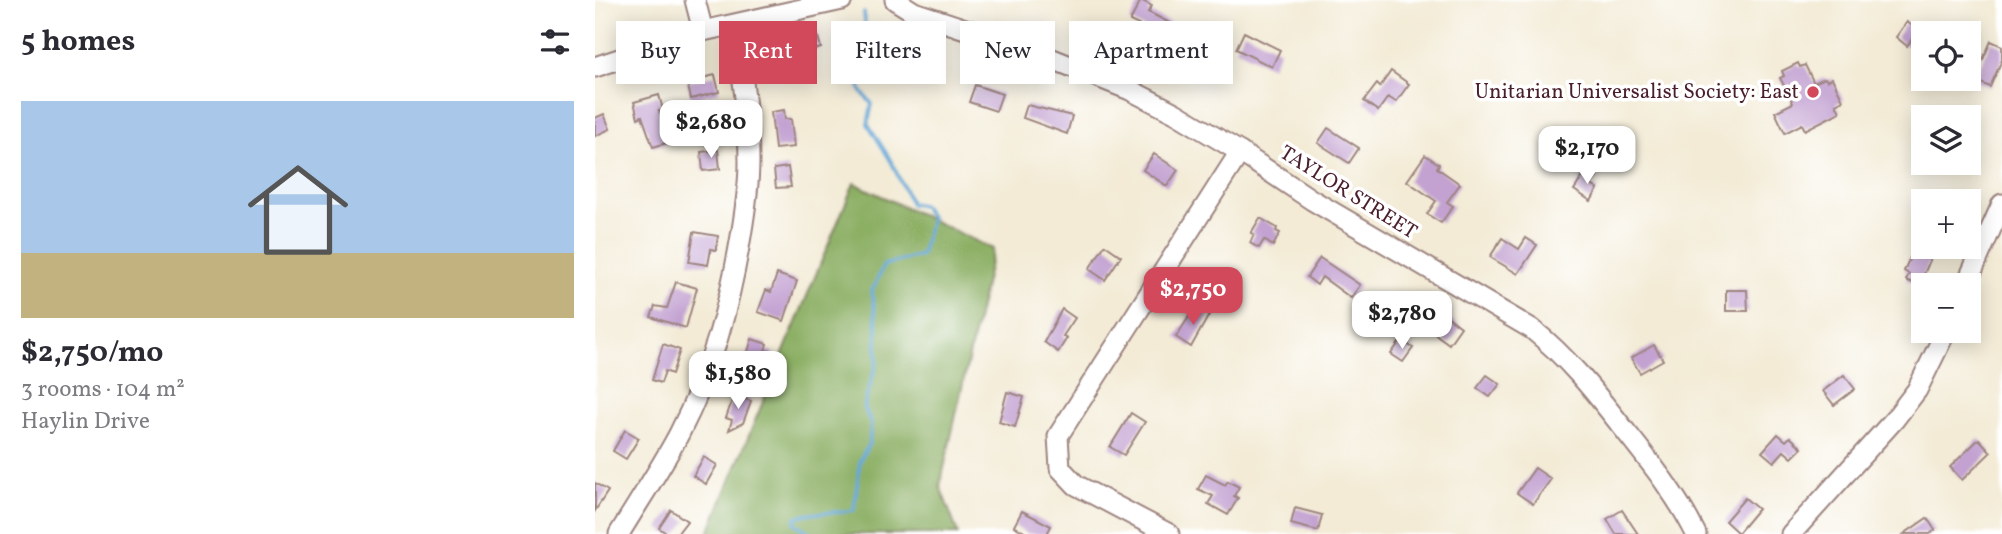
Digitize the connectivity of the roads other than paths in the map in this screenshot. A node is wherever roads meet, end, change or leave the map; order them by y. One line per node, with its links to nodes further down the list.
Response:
1 (695, 0): 4 (street)
2 (842, 0): 5 (street)
3 (895, 0): 9 (street, TAYLOR STREET)
4 (700, 21)
5 (751, 21)
6 (616, 60): 7 (street)
7 (595, 67)
8 (744, 84): 13 (street)
9 (1240, 152): 14 (street); 15 (street, TAYLOR STREET)
10 (2002, 205): 11 (street)
11 (1971, 273)
12 (1940, 343): 16 (street)
13 (619, 534)
14 (1169, 534)
15 (1696, 534)
16 (1791, 534)

